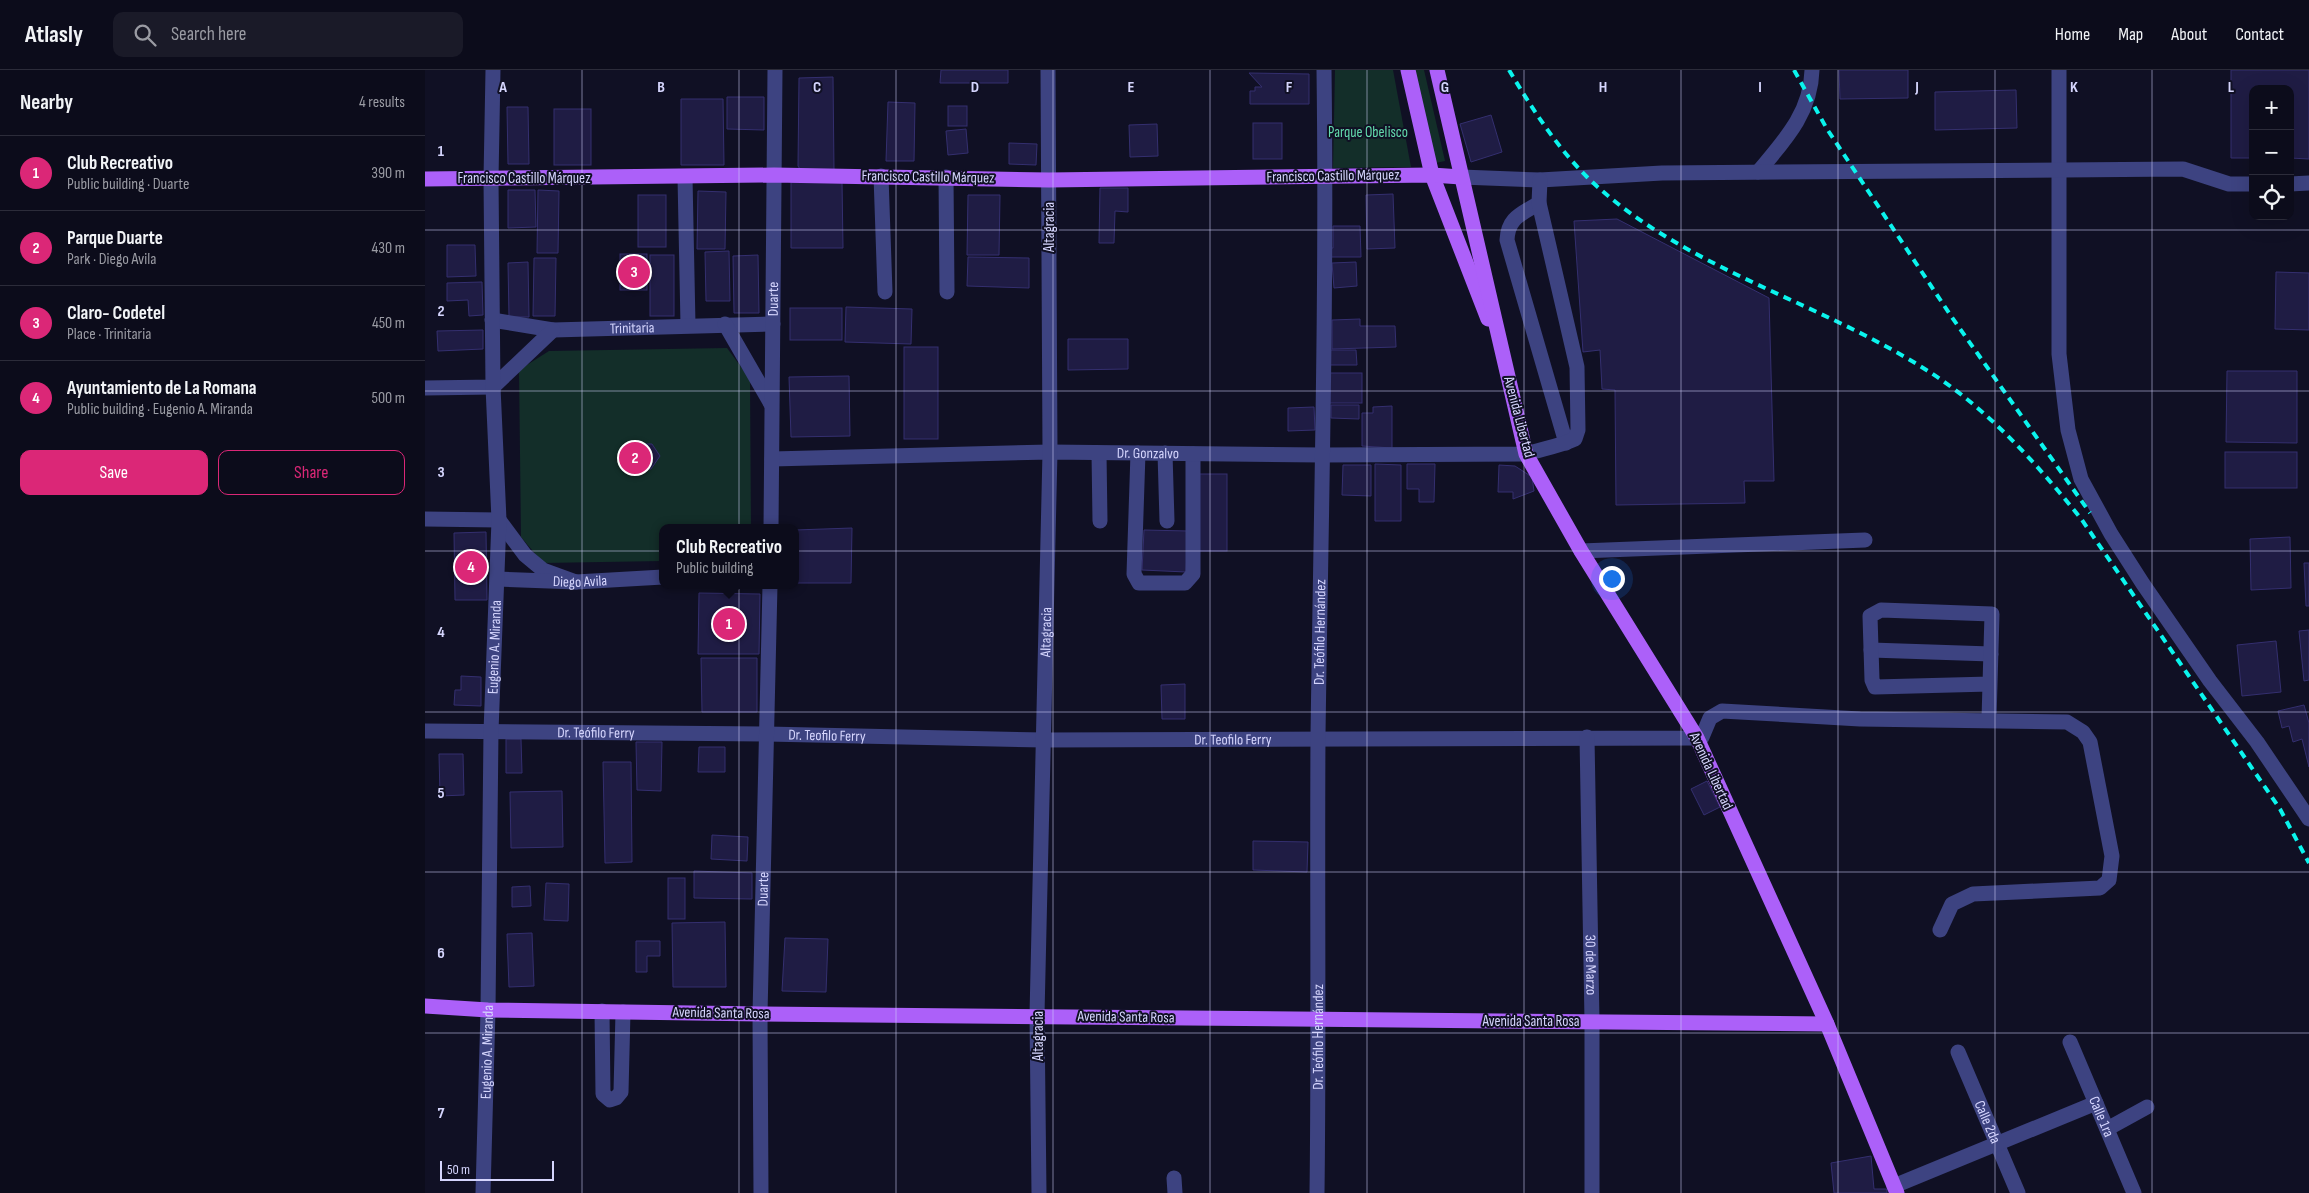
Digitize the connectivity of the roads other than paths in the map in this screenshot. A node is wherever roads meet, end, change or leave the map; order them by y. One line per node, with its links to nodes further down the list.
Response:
1 (493, 70): 19 (street, Eugenio A. Miranda)
2 (775, 70): 11 (street, Duarte)
3 (1048, 70): 20 (street, Altagracia)
4 (1324, 70): 14 (street, Dr. Teófilo Hernández)
5 (1408, 70): 12 (main road, Avenida Libertad)
6 (1437, 70): 17 (main road, Avenida Libertad)
7 (1812, 70): 10 (street)
8 (2059, 70): 9 (street)
9 (2057, 171): 10 (street); 23 (street); 68 (street)
10 (1758, 172): 21 (street)
11 (774, 175): 13 (main road, Francisco Castillo Márquez); 15 (main road, Francisco Castillo Márquez); 30 (street, Duarte)
12 (1432, 175): 14 (main road, Francisco Castillo Márquez); 17 (main road, Francisco Castillo Márquez); 33 (main road, Avenida Libertad)
13 (881, 176): 16 (main road, Francisco Castillo Márquez); 26 (street)
14 (1325, 176): 20 (main road, Francisco Castillo Márquez); 44 (street, Dr. Teófilo Hernández)
15 (685, 177): 19 (main road, Francisco Castillo Márquez); 31 (street)
16 (946, 177): 20 (main road, Francisco Castillo Márquez); 27 (street)
17 (1461, 177): 21 (street); 33 (main road, Avenida Libertad)
18 (425, 179): 19 (main road, Francisco Castillo Márquez)
19 (491, 179): 28 (street, Eugenio A. Miranda)
20 (1049, 180): 38 (street, Altagracia)
21 (1540, 180): 25 (street)
22 (2309, 183): 24 (street)
23 (2249, 184)
24 (2294, 184)
25 (1539, 203): 37 (street); 37 (street)
26 (885, 292)
27 (947, 292)
28 (492, 320): 32 (street, Trinitaria); 34 (street, Eugenio A. Miranda)
29 (725, 324): 30 (street, Trinitaria); 31 (street, Trinitaria); 36 (street)
30 (773, 324): 36 (street, Duarte)
31 (688, 325): 32 (street, Trinitaria)
32 (553, 330): 34 (street)
33 (1505, 362): 43 (main road, Avenida Libertad)
34 (493, 387): 35 (street); 47 (street, Eugenio A. Miranda)
35 (425, 388)
36 (772, 405): 45 (street, Duarte)
37 (1566, 443): 43 (street, Dr. Gonzalvo)
38 (1050, 452): 39 (street, Dr. Gonzalvo); 45 (street, Dr. Gonzalvo); 67 (street, Altagracia)
39 (1099, 453): 40 (street, Dr. Gonzalvo); 48 (street)
40 (1138, 453): 41 (street, Dr. Gonzalvo); 42 (street)
41 (1165, 453): 42 (street, Dr. Gonzalvo); 49 (street)
42 (1193, 454): 44 (street, Dr. Gonzalvo)
43 (1526, 454): 44 (street, Dr. Gonzalvo); 52 (main road, Avenida Libertad)
44 (1322, 456): 66 (street, Dr. Teófilo Hernández)
45 (772, 459): 50 (street, Duarte)
46 (425, 519): 47 (street)
47 (499, 520): 54 (street, Eugenio A. Miranda); 55 (street)
48 (1100, 521)
49 (1167, 521)
50 (771, 524)
51 (1865, 540): 52 (street)
52 (1581, 551): 65 (main road, Avenida Libertad)
53 (659, 577): 55 (street, Diego Avila)
54 (498, 579): 55 (street, Diego Avila); 62 (street, Eugenio A. Miranda)
55 (576, 582)
56 (770, 589): 63 (street, Duarte)
57 (1871, 650): 58 (street); 58 (street); 59 (street)
58 (1991, 654): 59 (street)
59 (1990, 684): 60 (street)
60 (1989, 719): 65 (street); 69 (street)
61 (425, 731): 62 (street, Dr. Teófilo Ferry)
62 (491, 731): 63 (street, Dr. Teófilo Ferry); 71 (street, Eugenio A. Miranda)
63 (767, 734): 67 (street, Dr. Teofilo Ferry); 74 (street, Duarte)
64 (1587, 736): 65 (street, Dr. Teofilo Ferry); 66 (street, Dr. Teofilo Ferry); 77 (street, 30 de Marzo)
65 (1697, 738): 78 (main road, Avenida Libertad)
66 (1318, 739): 67 (street, Dr. Teofilo Ferry); 76 (street, Dr. Teófilo Hernández)
67 (1044, 740): 75 (street, Altagracia)
68 (2309, 819)
69 (1940, 930)
70 (425, 1006): 71 (main road, Avenida Santa Rosa)
71 (488, 1010): 72 (main road, Avenida Santa Rosa); 87 (street, Eugenio A. Miranda)
72 (602, 1011): 73 (main road, Avenida Santa Rosa); 73 (street)
73 (623, 1012): 74 (main road, Avenida Santa Rosa)
74 (760, 1014): 75 (main road, Avenida Santa Rosa); 88 (street, Duarte)
75 (1037, 1015): 76 (main road, Avenida Santa Rosa); 89 (street, Altagracia)
76 (1320, 1020): 77 (main road, Avenida Santa Rosa); 91 (street, Dr. Teófilo Hernández)
77 (1592, 1021): 78 (main road, Avenida Santa Rosa); 92 (street, 30 de Marzo)
78 (1827, 1024): 86 (main road, Avenida Libertad)
79 (2069, 1042): 81 (street, Calle 1ra)
80 (1959, 1052): 84 (street, Calle 2da)
81 (2096, 1103): 83 (street, Calle 1ra); 84 (street)
82 (2147, 1107): 83 (street)
83 (2107, 1129): 94 (street, Calle 1ra)
84 (1997, 1142): 86 (street); 93 (street, Calle 2da)
85 (1174, 1178): 90 (street)
86 (1896, 1189)
87 (483, 1193)
88 (761, 1193)
89 (1039, 1193)
90 (1175, 1193)
91 (1317, 1193)
92 (1592, 1193)
93 (2018, 1193)
94 (2134, 1193)

